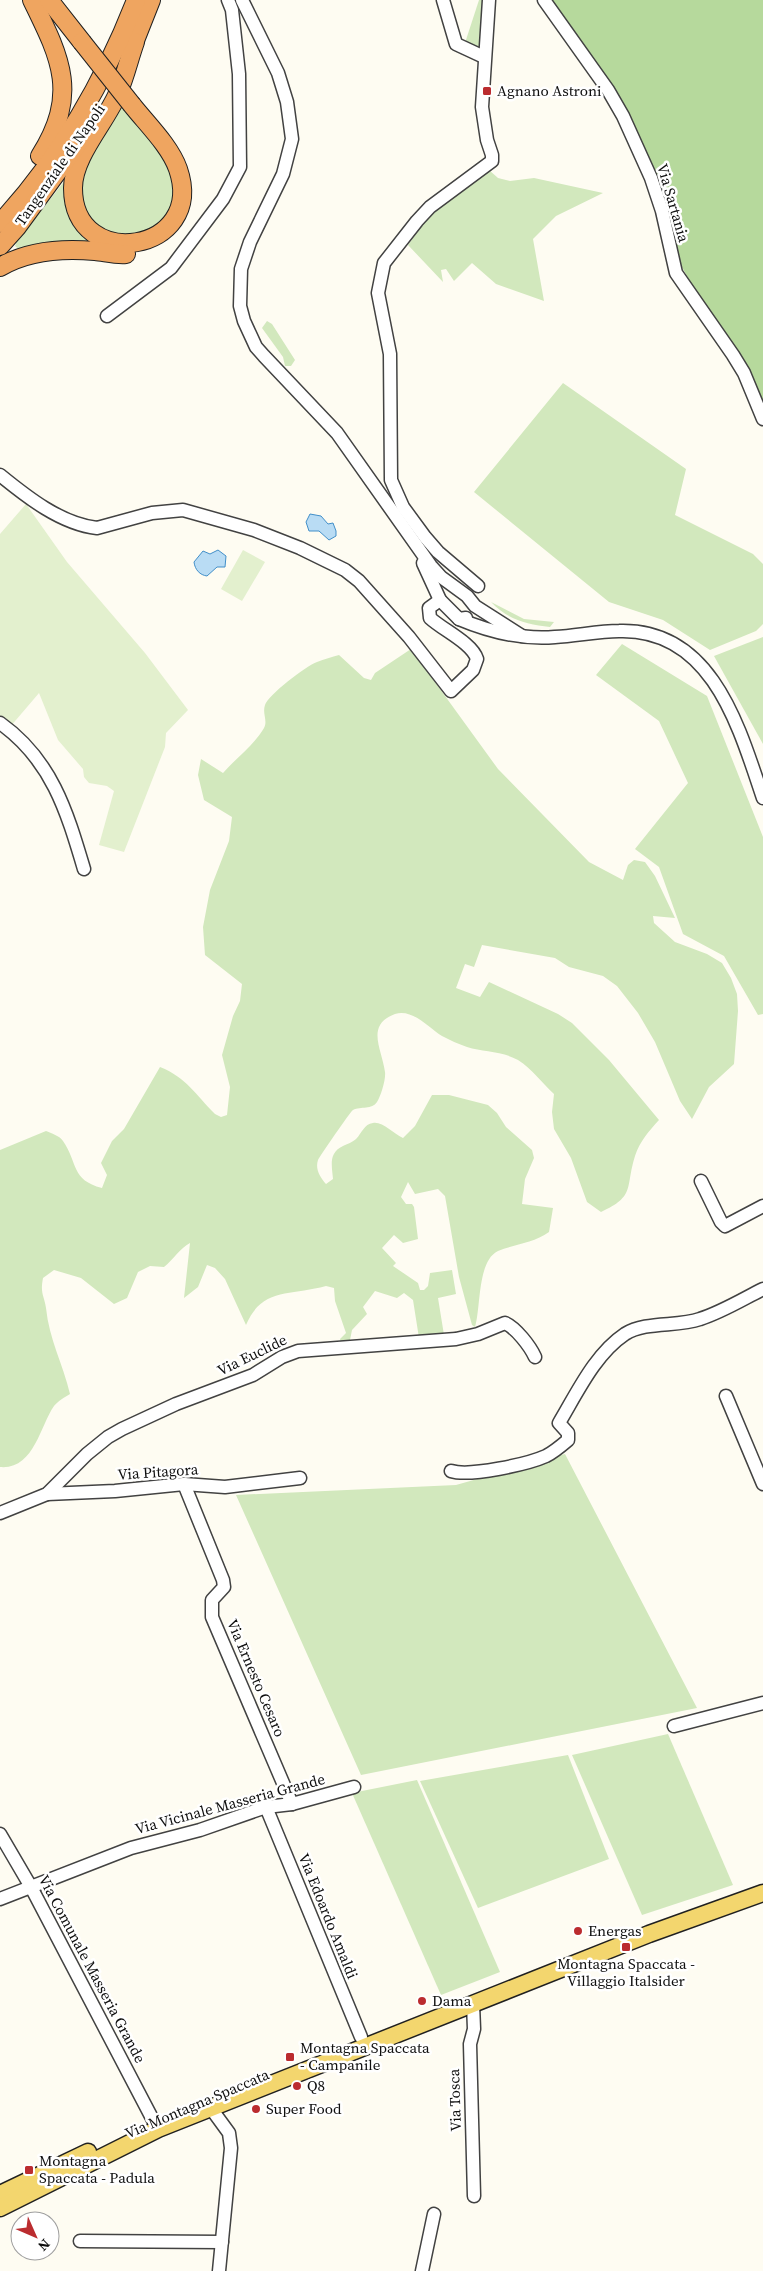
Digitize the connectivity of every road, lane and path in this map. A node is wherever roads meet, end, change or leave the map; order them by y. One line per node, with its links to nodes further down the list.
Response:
1 (32, 0): 15 (highway)
2 (49, 0): 11 (highway)
3 (60, 0): 11 (highway)
4 (136, 0): 16 (highway, Tangenziale di Napoli)
5 (151, 0): 12 (highway, Tangenziale di Napoli)
6 (228, 0): 19 (street)
7 (242, 0): 22 (street)
8 (444, 0): 13 (street)
9 (489, 0): 13 (street)
10 (544, 0): 20 (street, Via Sartania)
11 (85, 39): 14 (highway, bridge)
12 (135, 42): 14 (highway); 17 (highway, Tangenziale di Napoli)
13 (484, 58): 23 (street)
14 (135, 102): 18 (highway)
15 (0, 210)
16 (0, 223)
17 (0, 246)
18 (0, 267)
19 (107, 316)
20 (763, 419)
21 (0, 475): 24 (street)
22 (417, 549): 23 (street); 24 (street)
23 (468, 598): 24 (street); 25 (street); 26 (street)
24 (441, 601): 25 (street)
25 (459, 619): 26 (street)
26 (522, 636): 28 (street)
27 (0, 723): 29 (street)
28 (763, 798)
29 (84, 870)
30 (701, 1181): 31 (street)
31 (763, 1206)
32 (763, 1289): 35 (street)
33 (535, 1357): 39 (street, Via Euclide)
34 (726, 1396): 38 (street)
35 (451, 1471)
36 (300, 1478): 37 (street, Via Pitagora)
37 (184, 1484): 39 (street, Via Pitagora); 44 (street, Via Ernesto Cesaro)
38 (763, 1484)
39 (47, 1494): 40 (street, Via Euclide)
40 (0, 1513)
41 (763, 1704): 42 (street)
42 (674, 1726)
43 (354, 1787): 44 (street, Via Vicinale Masseria Grande)
44 (292, 1804): 45 (street, Via Vicinale Masseria Grande)
45 (266, 1807): 48 (street, Via Vicinale Masseria Grande); 52 (street, Via Edoardo Amaldi)
46 (0, 1834): 48 (street, Via Comunale Masseria Grande)
47 (763, 1883): 52 (main road, Via Montagna Spaccata)
48 (32, 1886): 50 (street, Via Vicinale Masseria Grande); 54 (street, Via Comunale Masseria Grande)
49 (763, 1893): 51 (main road, Via Montagna Spaccata)
50 (0, 1899)
51 (473, 2004): 53 (main road, Via Montagna Spaccata); 56 (street, Via Tosca)
52 (361, 2037): 54 (main road, Via Montagna Spaccata)
53 (210, 2107): 57 (main road, Via Montagna Spaccata); 60 (street)
54 (153, 2120): 55 (main road, Via Montagna Spaccata)
55 (0, 2194)
56 (474, 2196)
57 (0, 2208)
58 (434, 2214): 62 (street)
59 (80, 2241): 60 (street)
60 (222, 2242): 61 (street)
61 (219, 2271)
62 (422, 2271)

